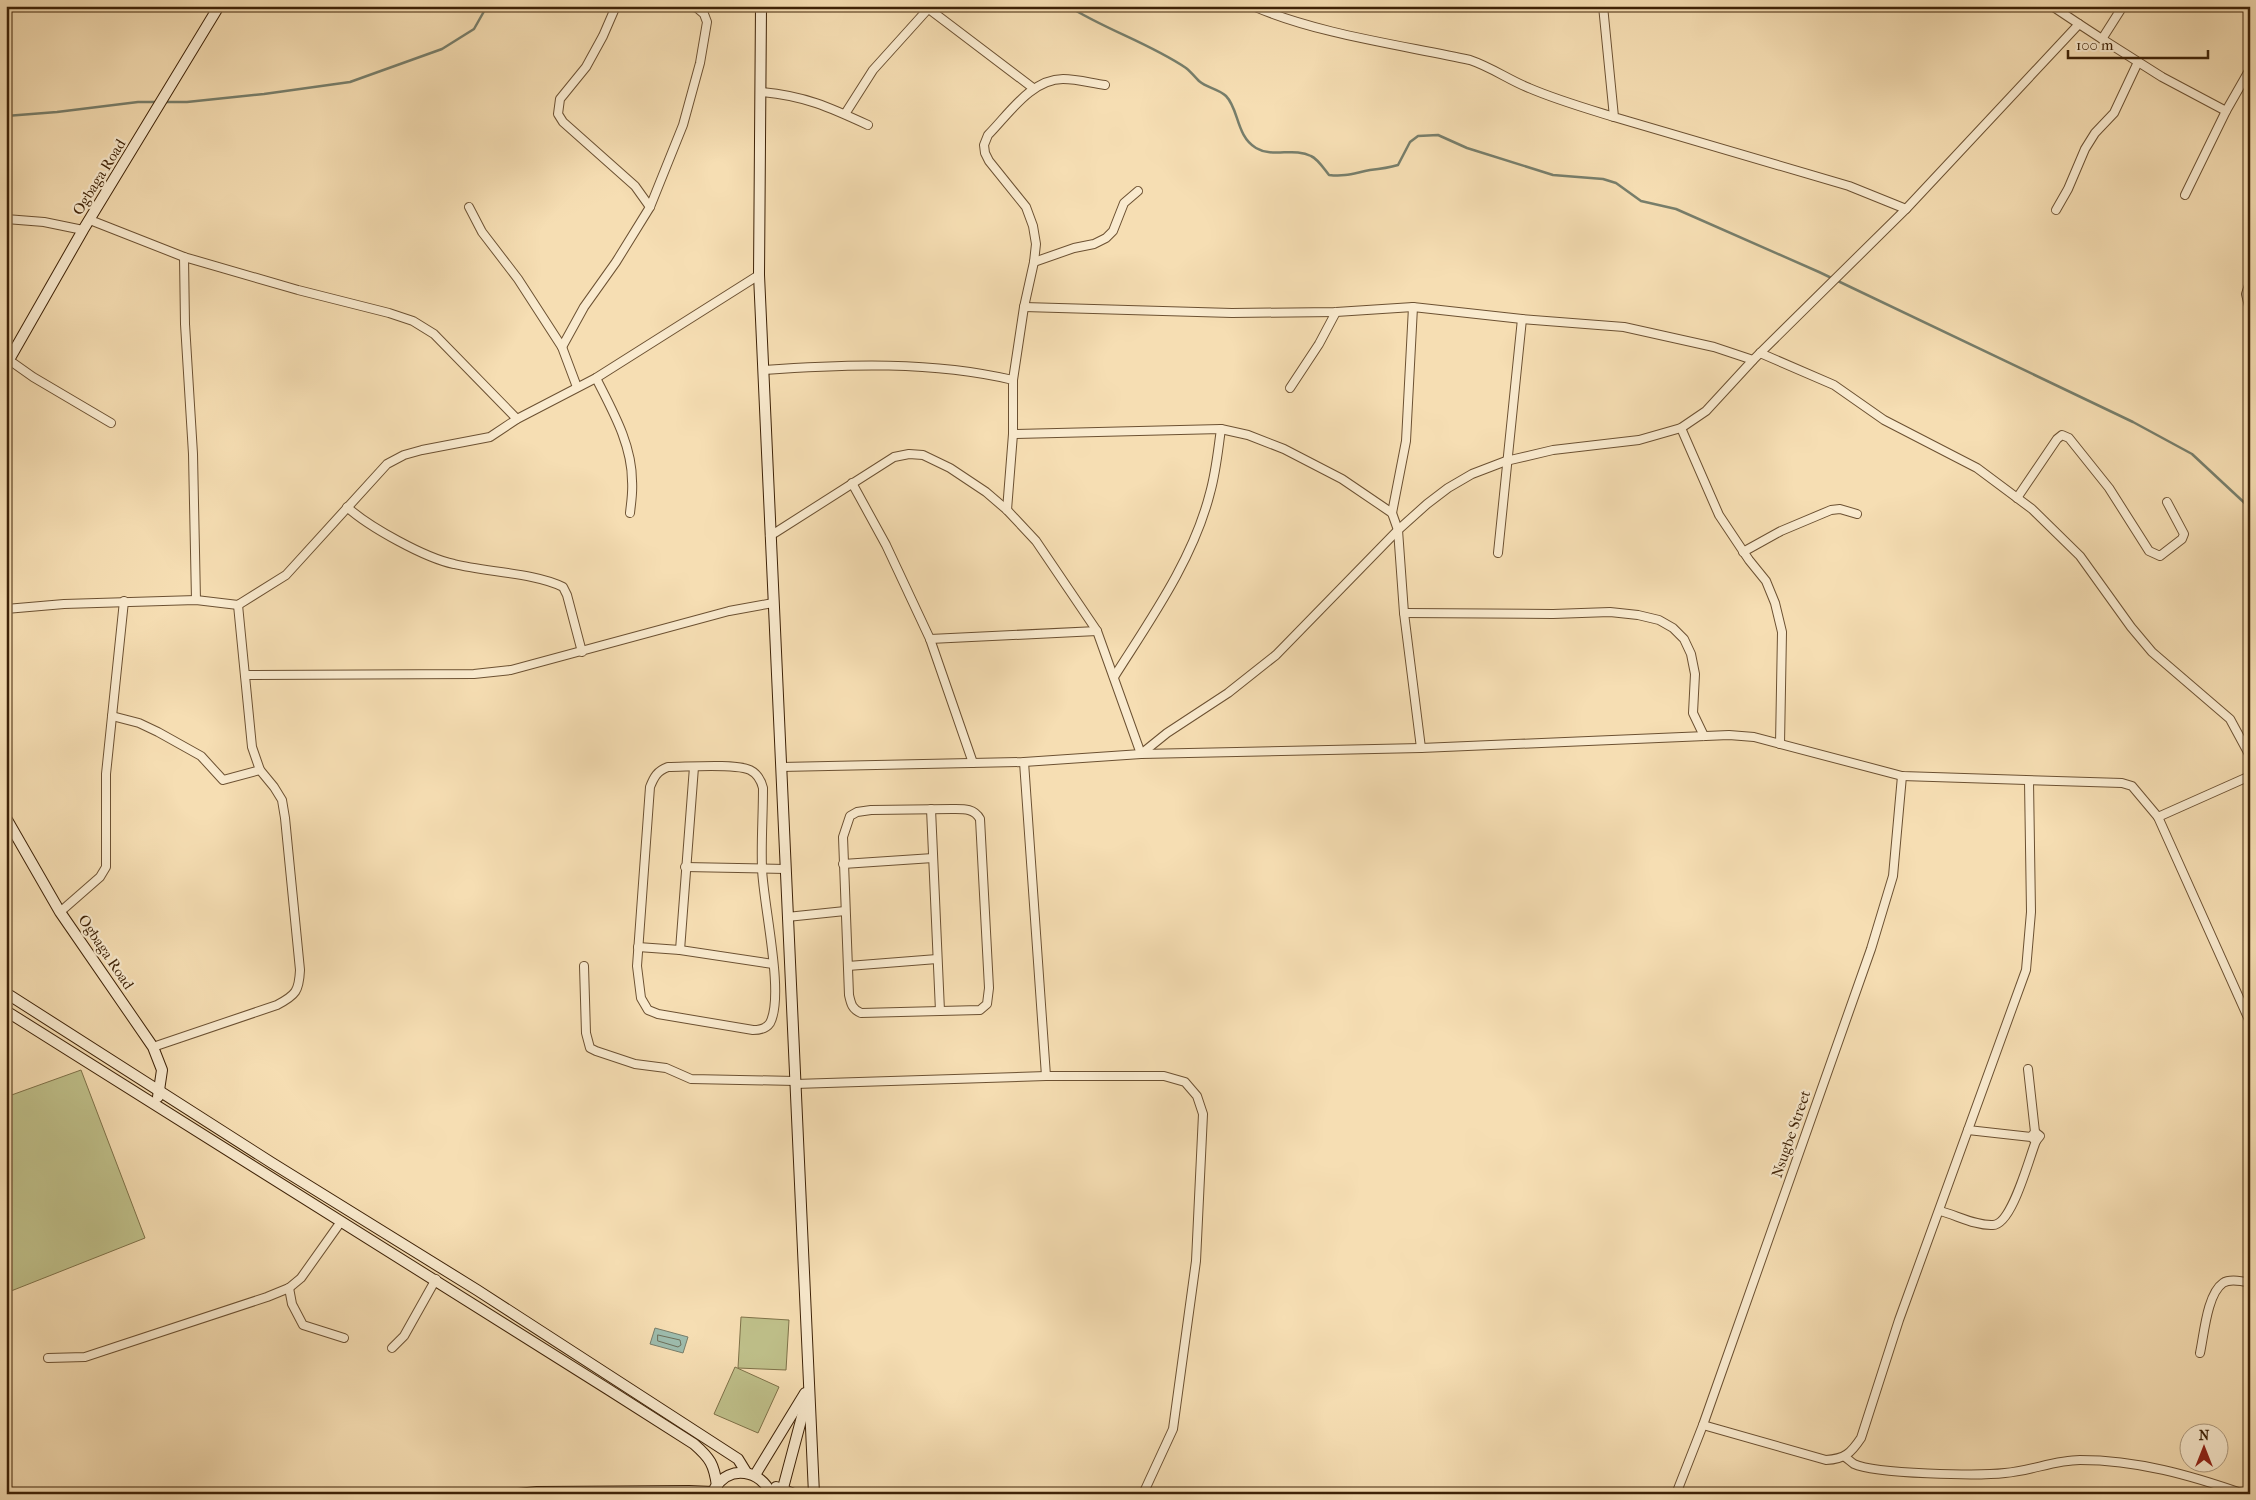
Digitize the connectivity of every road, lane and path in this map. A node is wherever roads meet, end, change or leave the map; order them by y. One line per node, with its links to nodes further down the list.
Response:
1 (219, 6): 28 (main road, Ogbaga Road)
2 (616, 6): 24 (street)
3 (690, 6): 24 (street)
4 (761, 6): 16 (main road)
5 (1603, 6): 19 (street)
6 (2052, 6): 10 (street)
7 (2123, 6): 11 (street)
8 (1255, 7): 19 (street)
9 (926, 8): 15 (street); 18 (street)
10 (2079, 24): 11 (street); 25 (street)
11 (2102, 39): 12 (street)
12 (2138, 62): 17 (street); 26 (street)
13 (2250, 69): 17 (street)
14 (1105, 85): 15 (street)
15 (1034, 88): 31 (street)
16 (762, 92): 18 (street); 32 (main road)
17 (2226, 111): 22 (street)
18 (845, 114): 20 (street)
19 (1614, 117): 25 (street)
20 (868, 125)
21 (1138, 191): 31 (street)
22 (2184, 195)
23 (469, 206): 39 (street)
24 (650, 207): 39 (street)
25 (1906, 210): 40 (street)
26 (2056, 210)
27 (6, 219): 29 (street)
28 (90, 220): 29 (main road, Ogbaga Road); 30 (street)
29 (83, 230): 41 (main road, Ogbaga Road)
30 (184, 257): 48 (street); 66 (street)
31 (1034, 262): 34 (street)
32 (760, 275): 43 (main road); 44 (street)
33 (2250, 282): 36 (street)
34 (1024, 307): 37 (street); 45 (street)
35 (1413, 307): 37 (street); 38 (street); 60 (street)
36 (2250, 310)
37 (1336, 312): 47 (street)
38 (1522, 320): 42 (street); 53 (street)
39 (562, 347): 46 (street)
40 (1760, 353): 42 (street); 55 (street)
41 (8, 357): 49 (street)
42 (1753, 360): 50 (street)
43 (764, 370): 45 (street); 63 (main road)
44 (596, 378): 46 (street); 59 (street)
45 (1013, 380): 52 (street)
46 (578, 386): 48 (street)
47 (1290, 388)
48 (517, 419): 57 (street)
49 (111, 423)
50 (1681, 428): 53 (street); 64 (street)
51 (1221, 429): 52 (street); 60 (street); 76 (street)
52 (1013, 434): 58 (street)
53 (1506, 461): 62 (street); 65 (street)
54 (852, 482): 58 (street); 63 (street); 73 (street)
55 (2017, 498): 56 (street); 82 (street)
56 (2167, 502)
57 (346, 507): 69 (street); 74 (street)
58 (1007, 510): 72 (street)
59 (630, 513)
60 (1392, 513): 62 (street)
61 (1857, 514): 64 (street)
62 (1398, 530): 71 (street); 81 (street)
63 (770, 536): 68 (main road)
64 (1743, 552): 79 (street)
65 (1498, 553)
66 (196, 600): 67 (street); 69 (street)
67 (124, 601): 70 (street); 77 (street)
68 (773, 603): 74 (street); 86 (main road)
69 (238, 605): 75 (street)
70 (6, 609)
71 (1404, 613): 78 (street); 80 (street)
72 (1097, 631): 73 (street); 76 (street)
73 (930, 639): 84 (street)
74 (582, 652): 75 (street)
75 (245, 675): 87 (street)
76 (1114, 677): 81 (street)
77 (112, 716): 87 (street); 100 (street)
78 (1704, 736): 79 (street); 80 (street)
79 (1780, 744): 88 (street)
80 (1421, 748): 81 (street)
81 (1141, 754): 83 (street)
82 (2250, 756)
83 (1024, 762): 84 (street); 114 (street)
84 (974, 763): 86 (street)
85 (694, 767): 96 (street); 97 (street); 102 (street)
86 (781, 768): 98 (main road)
87 (260, 770): 112 (street)
88 (1902, 776): 90 (street); 130 (street, Nsugbe Street)
89 (2250, 776): 92 (street)
90 (2029, 781): 92 (street); 118 (street)
91 (931, 809): 94 (street); 95 (street); 110 (street)
92 (2158, 817): 111 (street)
93 (6, 818): 100 (main road, Ogbaga Road)
94 (933, 858): 95 (street); 104 (street)
95 (843, 864): 99 (street)
96 (686, 868): 97 (street); 103 (street)
97 (762, 869): 98 (street); 105 (street)
98 (785, 869): 101 (main road)
99 (845, 911): 101 (street); 107 (street)
100 (60, 912): 112 (main road, Ogbaga Road)
101 (788, 917): 115 (main road)
102 (638, 947): 103 (street); 105 (street)
103 (680, 950): 105 (street)
104 (937, 959): 107 (street); 110 (street)
105 (773, 964)
106 (584, 966): 115 (street)
107 (848, 966): 110 (street)
108 (6, 993): 116 (main road)
109 (6, 1011): 117 (main road)
110 (940, 1011)
111 (2250, 1022)
112 (153, 1047): 116 (main road, Ogbaga Road)
113 (2028, 1069): 119 (street)
114 (1046, 1076): 115 (street); 139 (street)
115 (795, 1082): 129 (main road)
116 (160, 1092): 117 (main road, Ogbaga Road); 132 (main road)
117 (154, 1106): 121 (main road)
118 (1968, 1130): 119 (street); 120 (street)
119 (2034, 1137): 120 (street)
120 (1940, 1211): 131 (street)
121 (340, 1223): 122 (main road); 124 (street)
122 (436, 1280): 126 (street); 134 (main road)
123 (2250, 1282): 127 (street)
124 (289, 1288): 125 (street); 128 (street)
125 (344, 1338)
126 (392, 1348)
127 (2200, 1353)
128 (48, 1358)
129 (811, 1383): 132 (main road); 135 (main road); 138 (main road)
130 (1703, 1425): 131 (street); 140 (street, Nsugbe Street)
131 (1845, 1457): 141 (street)
132 (750, 1473): 133 (main road); 134 (main road)
133 (769, 1490): 135 (main road)
134 (714, 1491): 136 (main road)
135 (781, 1491): 137 (main road)
136 (518, 1494)
137 (794, 1494)
138 (814, 1494)
139 (1143, 1494)
140 (1676, 1494)
141 (2244, 1494)

